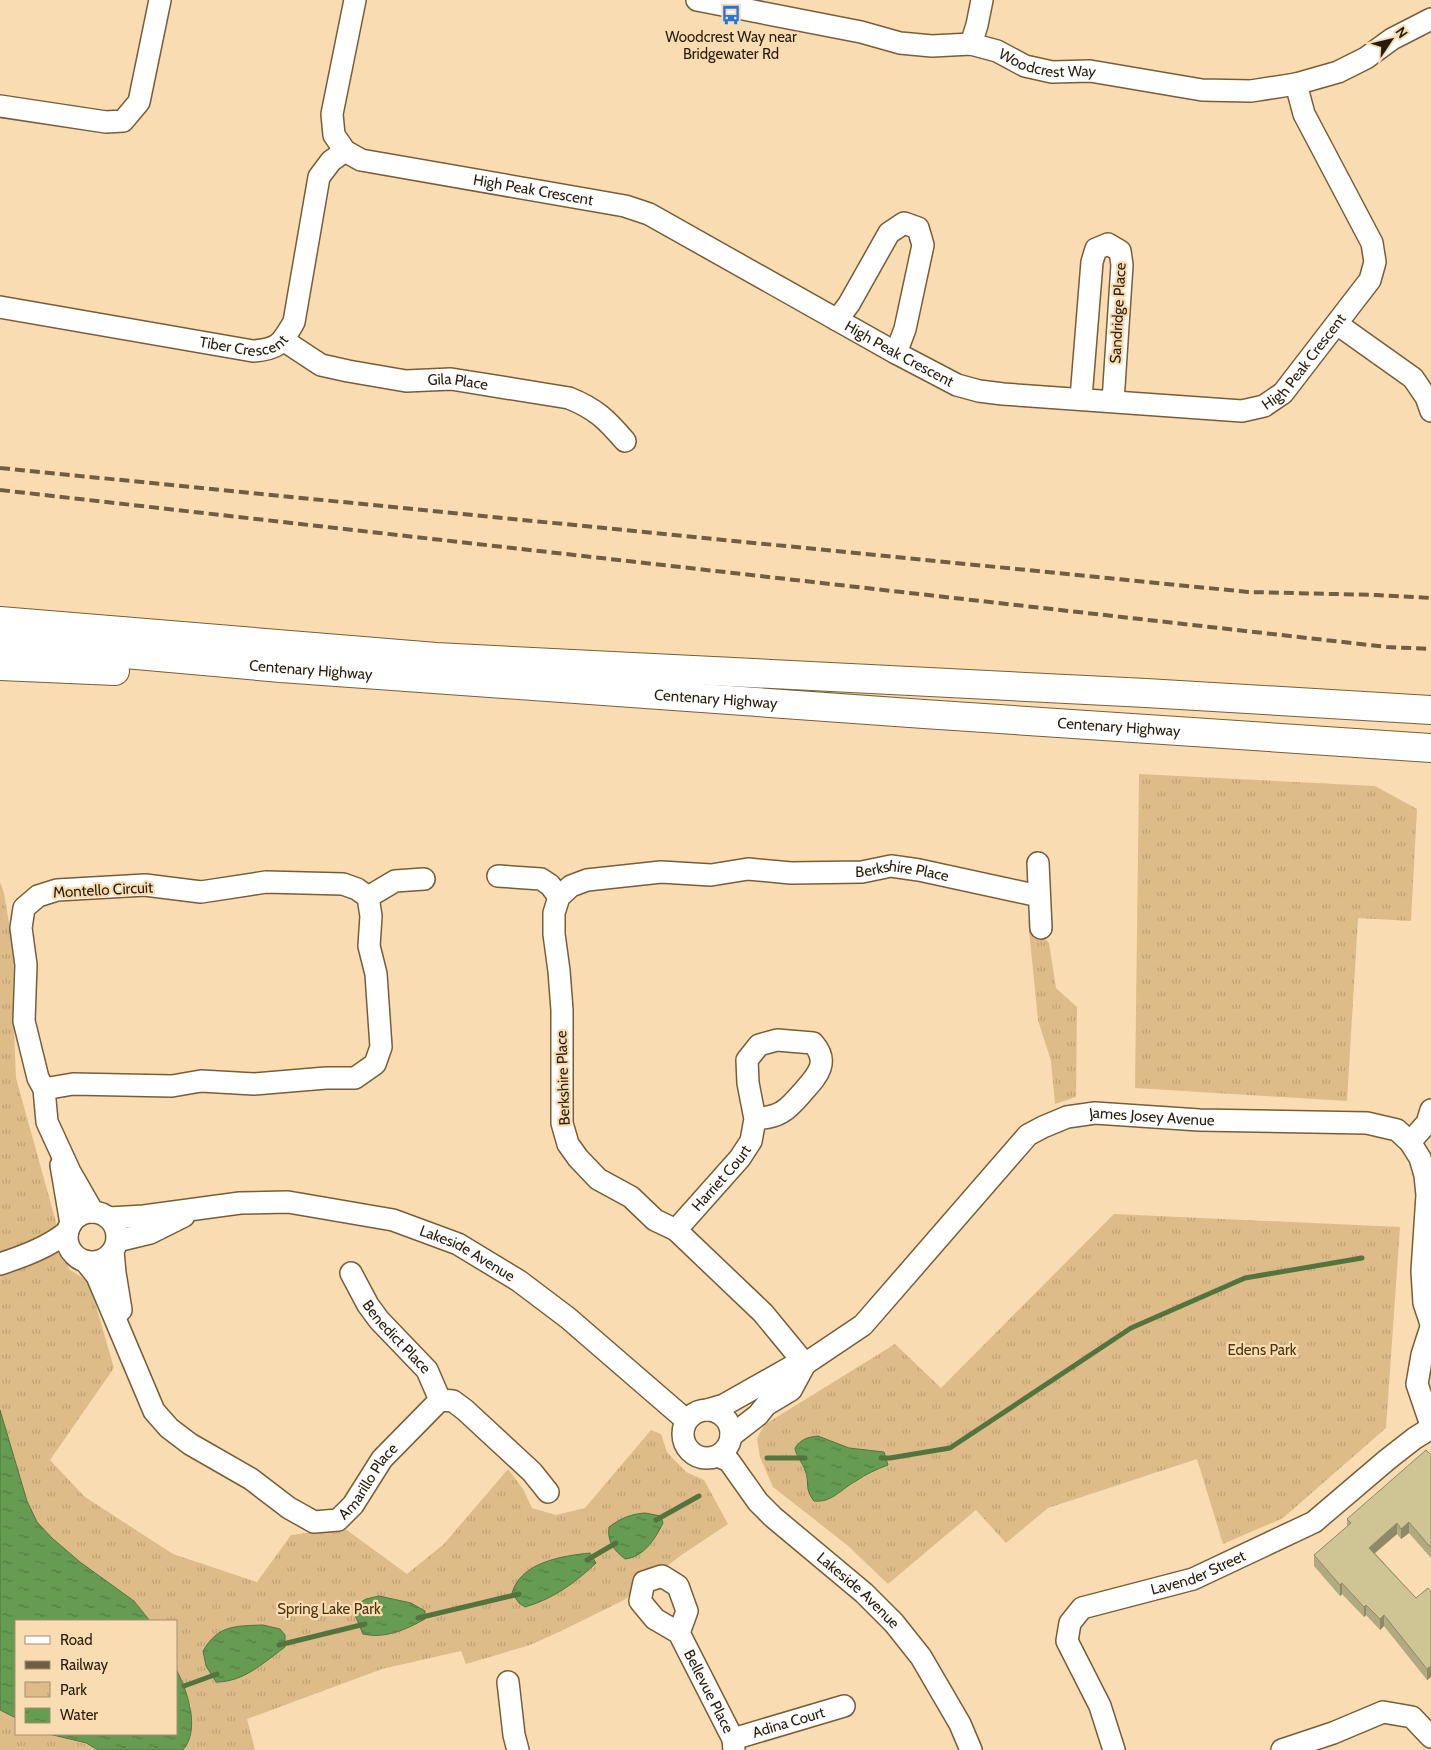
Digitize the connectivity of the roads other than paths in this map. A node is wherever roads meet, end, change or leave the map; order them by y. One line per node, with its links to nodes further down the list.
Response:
1 (160, 0): 10 (street)
2 (355, 0): 11 (street)
3 (697, 0): 8 (street, Woodcrest Way)
4 (982, 0): 8 (street)
5 (1431, 19): 7 (street, Woodcrest Way)
6 (1431, 35): 7 (street, Woodcrest Way)
7 (1392, 40): 9 (street, Woodcrest Way)
8 (971, 44): 9 (street, Woodcrest Way)
9 (1296, 84): 14 (street, High Peak Crescent)
10 (0, 106)
11 (344, 151): 13 (street, High Peak Crescent); 15 (street, Tiber Crescent)
12 (0, 307): 15 (street, Tiber Crescent)
13 (838, 320): 16 (street, High Peak Crescent); 16 (street)
14 (1337, 324): 18 (street, High Peak Crescent); 19 (street)
15 (283, 340): 20 (street, Gila Place)
16 (896, 353): 17 (street, High Peak Crescent)
17 (1081, 398): 18 (street, High Peak Crescent); 18 (street, Sandridge Place)
18 (1113, 401)
19 (1431, 411)
20 (625, 441)
21 (0, 621): 25 (highway, Centenary Highway)
22 (0, 643): 24 (highway, Centenary Highway)
23 (0, 666): 24 (highway)
24 (281, 668): 26 (highway, Centenary Highway)
25 (1431, 710)
26 (1431, 748)
27 (1038, 863): 30 (street)
28 (498, 876): 31 (street)
29 (424, 879): 32 (street)
30 (1039, 896): 31 (street, Berkshire Place); 33 (street)
31 (559, 897): 42 (street, Berkshire Place)
32 (368, 898): 34 (street); 34 (street, Montello Circuit)
33 (1041, 928)
34 (44, 1089): 37 (street, Montello Circuit)
35 (1431, 1110): 38 (street)
36 (755, 1119): 42 (street, Harriet Court)
37 (56, 1139): 40 (street, Montello Circuit); 41 (street, Montello Circuit)
38 (1410, 1142): 47 (street, James Josey Avenue); 49 (street, James Josey Avenue)
39 (199, 1208): 40 (street, Lakeside Avenue); 43 (street, Lakeside Avenue); 52 (street, Lakeside Avenue)
40 (101, 1215): 41 (street); 43 (street)
41 (70, 1227): 44 (street); 45 (street)
42 (676, 1230): 49 (street, Berkshire Place)
43 (115, 1246): 44 (street); 48 (street, Amarillo Place)
44 (82, 1260): 45 (street); 48 (street, Amarillo Place)
45 (10, 1261)
46 (351, 1273): 50 (street, Benedict Place)
47 (1431, 1326): 53 (street, James Josey Avenue)
48 (126, 1342): 50 (street, Amarillo Place)
49 (805, 1364): 51 (street, James Josey Avenue); 54 (street, James Josey Avenue)
50 (440, 1400): 56 (street)
51 (707, 1410): 52 (street); 54 (street)
52 (686, 1420): 55 (street)
53 (1431, 1427): 64 (street, Lavender Street)
54 (731, 1436): 55 (street)
55 (718, 1456): 63 (street, Lakeside Avenue)
56 (548, 1492)
57 (679, 1632): 61 (street, Bellevue Place)
58 (508, 1682): 62 (street)
59 (844, 1706): 61 (street, Adina Court)
60 (1431, 1737): 65 (street)
61 (733, 1745)
62 (518, 1750)
63 (971, 1750)
64 (1114, 1750)
65 (1282, 1750)

